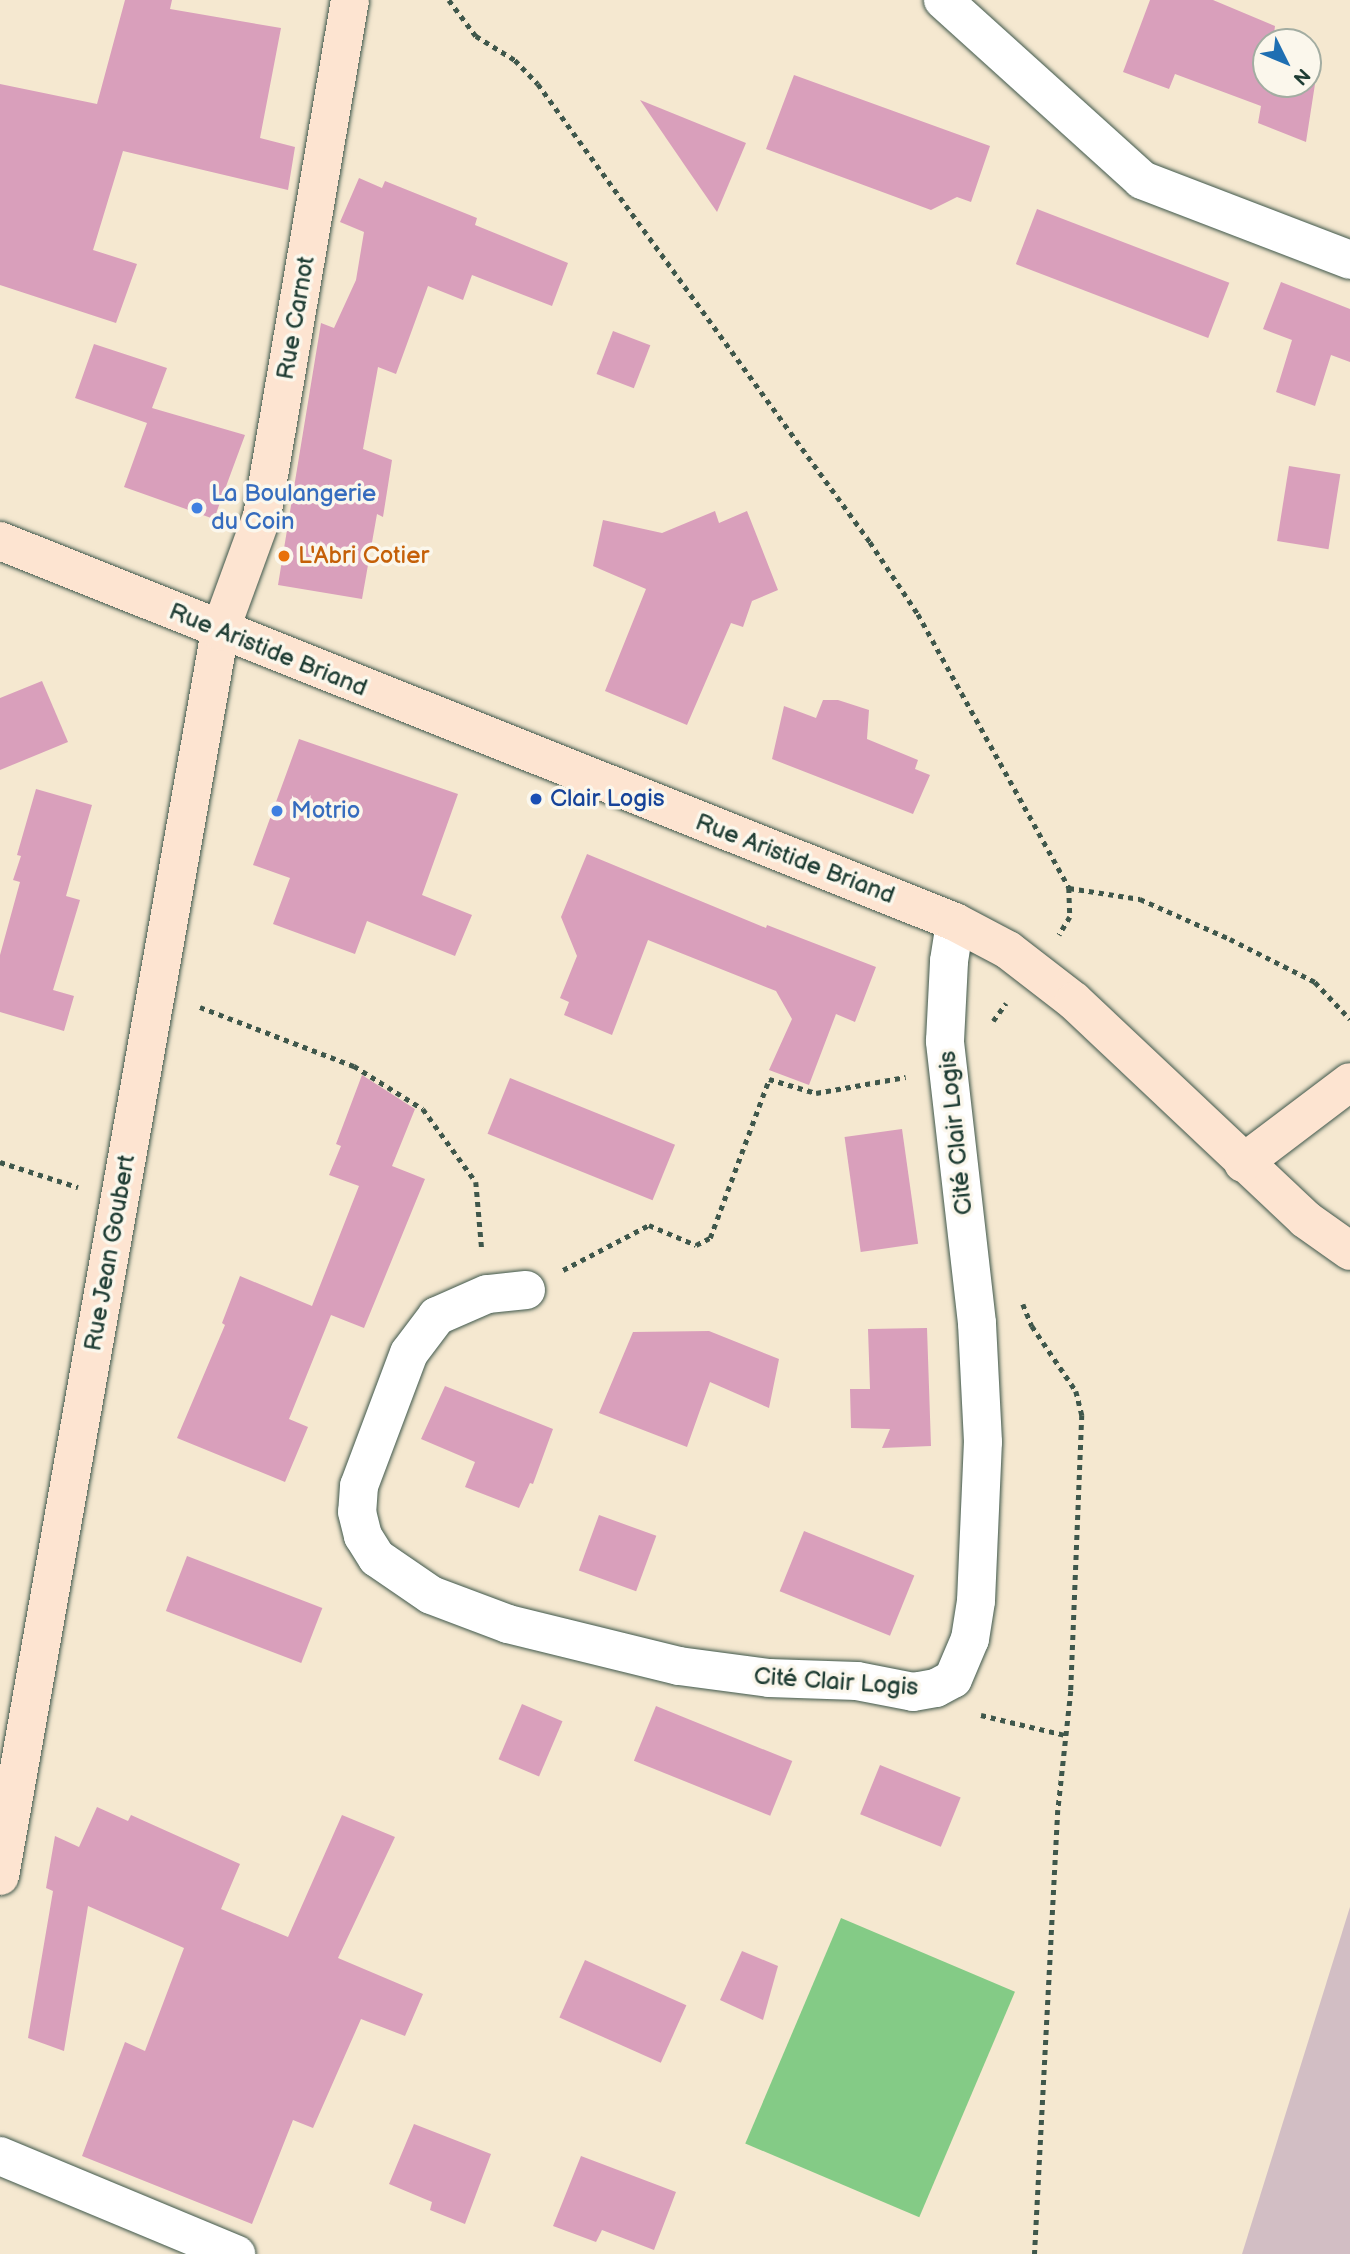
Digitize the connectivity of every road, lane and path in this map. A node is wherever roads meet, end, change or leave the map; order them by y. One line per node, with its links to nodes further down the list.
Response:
1 (351, 0): 6 (main road, Rue Carnot)
2 (449, 0): 7 (path)
3 (943, 0): 4 (street)
4 (1350, 260)
5 (0, 541): 6 (main road, Rue Aristide Briand)
6 (220, 631): 8 (main road, Rue Aristide Briand); 10 (main road, Rue Jean Goubert)
7 (1069, 888): 9 (path); 12 (path)
8 (955, 922): 14 (street, Cité Clair Logis); 17 (main road, Rue Aristide Briand)
9 (1052, 943)
10 (156, 991): 18 (main road, Rue Jean Goubert); 22 (path)
11 (1009, 1000): 13 (path)
12 (1350, 1019)
13 (990, 1032)
14 (948, 1070): 20 (path); 23 (street, Cité Clair Logis)
15 (1350, 1082): 17 (main road)
16 (0, 1162): 18 (path)
17 (1243, 1163): 19 (main road, Rue Aristide Briand)
18 (119, 1199): 25 (main road, Rue Jean Goubert)
19 (1350, 1251)
20 (526, 1290): 22 (street, Cité Clair Logis)
21 (1020, 1291): 24 (path)
22 (487, 1294): 23 (street, Cité Clair Logis)
23 (953, 1679): 24 (path)
24 (1065, 1735): 28 (path)
25 (0, 1876)
26 (0, 2156): 27 (street)
27 (236, 2254)
28 (1035, 2254)

